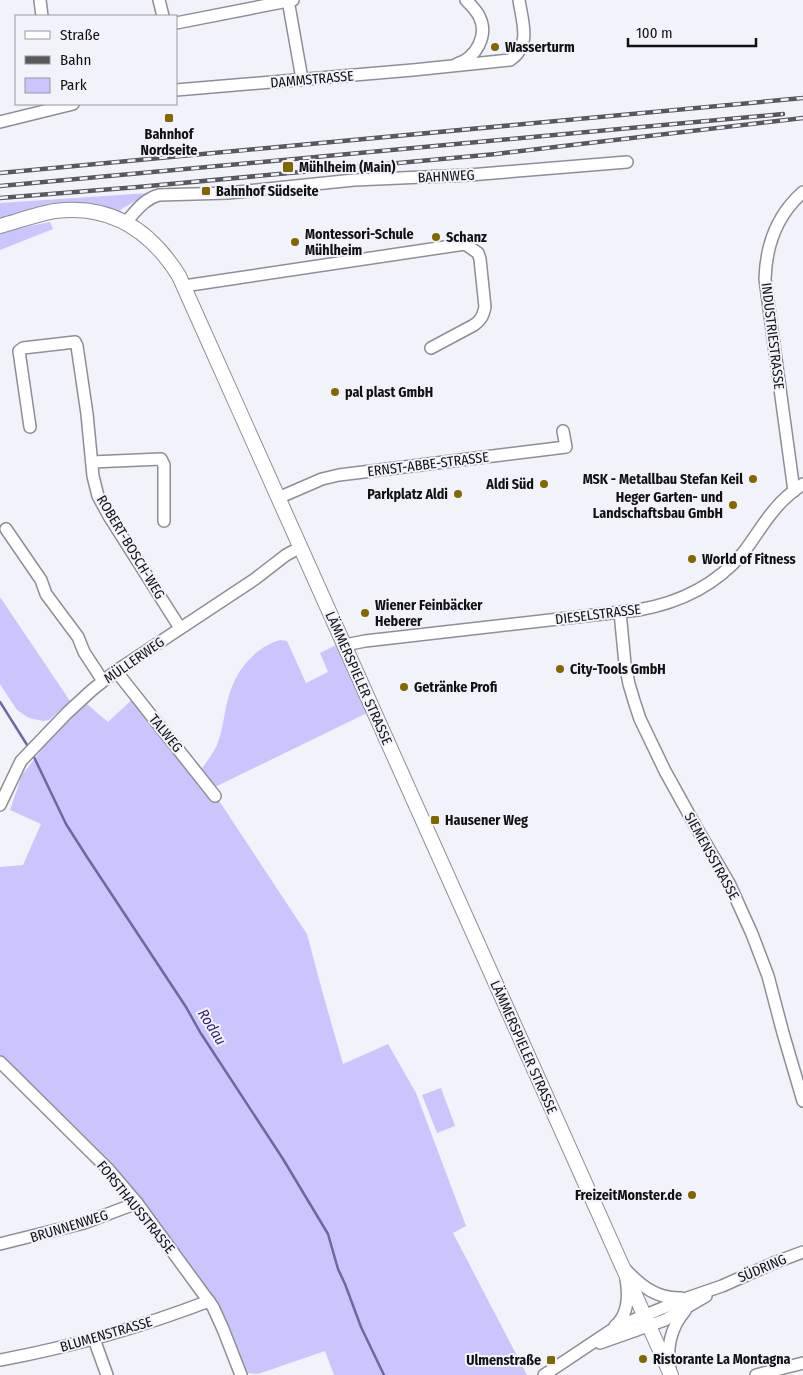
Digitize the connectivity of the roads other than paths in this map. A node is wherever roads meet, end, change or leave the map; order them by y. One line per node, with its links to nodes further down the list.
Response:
1 (40, 0): 6 (street)
2 (159, 0): 7 (street)
3 (290, 0): 8 (street); 10 (street)
4 (466, 0): 9 (street)
5 (519, 0): 9 (street, DAMMSTRASSE)
6 (42, 15)
7 (163, 15)
8 (178, 23)
9 (448, 67): 10 (street, DAMMSTRASSE)
10 (302, 79): 11 (street, DAMMSTRASSE)
11 (178, 91)
12 (58, 105): 13 (street)
13 (0, 122)
14 (627, 162): 16 (street, BAHNWEG)
15 (803, 192): 23 (street, INDUSTRIESTRASSE)
16 (126, 222): 17 (main road, LÄMMERSPIELER STRASSE); 18 (main road, LÄMMERSPIELER STRASSE)
17 (0, 226)
18 (184, 286): 19 (street); 24 (main road, LÄMMERSPIELER STRASSE)
19 (431, 348)
20 (30, 427): 22 (street, ROBERT-BOSCH-WEG)
21 (563, 431): 24 (street, ERNST-ABBE-STRASSE)
22 (92, 462): 25 (street); 29 (street, ROBERT-BOSCH-WEG)
23 (798, 487): 28 (street, DIESELSTRASSE)
24 (278, 498): 27 (main road, LÄMMERSPIELER STRASSE)
25 (164, 521)
26 (6, 529): 32 (street)
27 (301, 547): 29 (street, MÜLLERWEG); 30 (main road, LÄMMERSPIELER STRASSE)
28 (620, 612): 30 (street, DIESELSTRASSE); 36 (street, SIEMENSSTRASSE)
29 (180, 628): 31 (street, MÜLLERWEG)
30 (345, 645): 40 (main road, LÄMMERSPIELER STRASSE)
31 (116, 671): 32 (street, MÜLLERWEG); 33 (street, TALWEG)
32 (103, 681): 34 (street, MÜLLERWEG)
33 (215, 796)
34 (0, 805)
35 (0, 1062): 37 (street, FORSTHAUSSTRASSE)
36 (803, 1101)
37 (137, 1203): 38 (street, BRUNNENWEG); 41 (street, FORSTHAUSSTRASSE)
38 (0, 1244)
39 (803, 1252): 42 (street, SÜDRING)
40 (623, 1267): 42 (street, LÄMMERSPIELER STRASSE); 43 (main road, LÄMMERSPIELER STRASSE); 44 (street, LÄMMERSPIELER STRASSE)
41 (209, 1301): 45 (street, BLUMENSTRASSE); 50 (street, FORSTHAUSSTRASSE)
42 (689, 1301): 43 (street, SÜDRING); 52 (street, LÄMMERSPIELER STRASSE)
43 (647, 1320): 44 (street); 46 (street); 52 (main road, LÄMMERSPIELER STRASSE)
44 (610, 1331): 46 (street)
45 (94, 1338): 47 (street, BLUMENSTRASSE); 49 (street)
46 (582, 1350): 51 (street)
47 (0, 1360)
48 (803, 1363): 53 (street)
49 (107, 1375)
50 (241, 1375)
51 (544, 1375)
52 (671, 1375)
53 (756, 1375)

